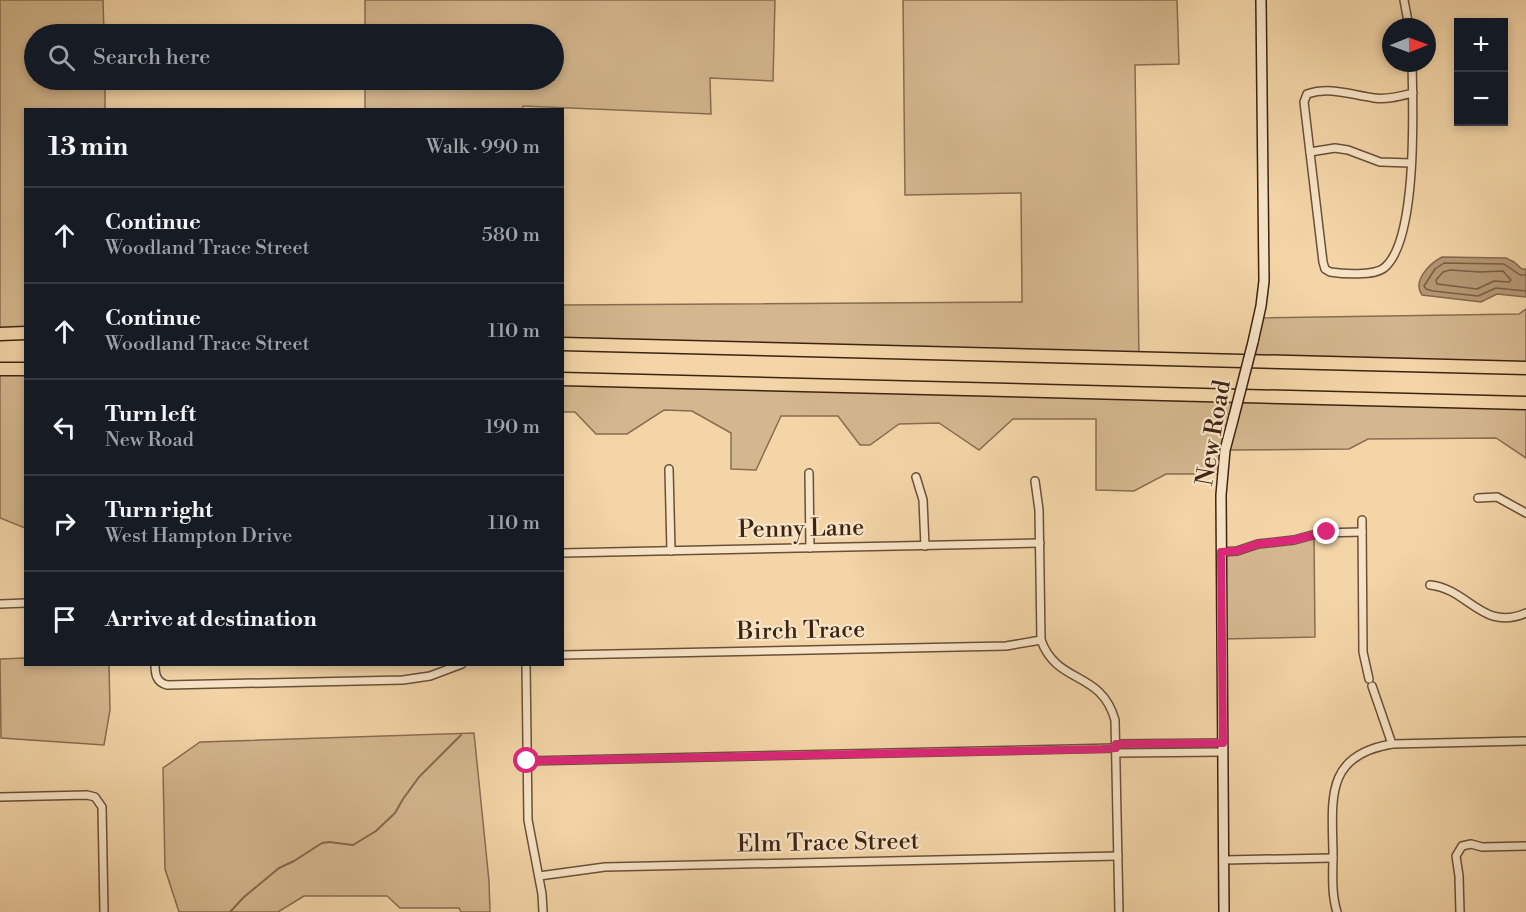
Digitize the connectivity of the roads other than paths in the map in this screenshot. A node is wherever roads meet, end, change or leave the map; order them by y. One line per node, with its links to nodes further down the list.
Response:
1 (1261, 0): 28 (street, New Road, bridge)
2 (1404, 0): 3 (street)
3 (1407, 18)
4 (1412, 72): 5 (street)
5 (1413, 93): 6 (street); 7 (street)
6 (1310, 152): 7 (street); 7 (street)
7 (1411, 162)
8 (24, 333): 9 (highway)
9 (0, 334)
10 (564, 344): 11 (highway)
11 (1526, 368)
12 (0, 369): 13 (highway)
13 (24, 369)
14 (564, 379): 15 (highway)
15 (1526, 404)
16 (669, 469): 27 (street)
17 (809, 473): 26 (street)
18 (916, 477): 25 (street)
19 (1035, 481): 24 (street)
20 (1478, 498): 21 (street)
21 (1526, 513)
22 (1362, 520): 23 (street)
23 (1362, 532): 28 (street); 40 (street)
24 (1040, 543): 25 (street, Penny Lane); 34 (street)
25 (925, 546): 26 (street, Penny Lane)
26 (810, 548): 27 (street, Penny Lane)
27 (671, 551): 29 (street, Penny Lane)
28 (1221, 552): 42 (street, New Road)
29 (564, 553)
30 (1430, 585): 33 (street)
31 (24, 603): 32 (street)
32 (0, 604)
33 (1526, 613)
34 (1041, 640): 35 (street, Birch Trace); 41 (street)
35 (564, 655)
36 (155, 666): 37 (street)
37 (457, 666)
38 (526, 666): 43 (street)
39 (1526, 741): 40 (street)
40 (1392, 744): 47 (street)
41 (1116, 748): 42 (street); 43 (street); 46 (street)
42 (1223, 748): 48 (street, New Road)
43 (527, 761): 49 (street)
44 (0, 797): 50 (street)
45 (1526, 846): 55 (street)
46 (1118, 856): 49 (street, Elm Trace Street); 52 (street)
47 (1333, 858): 48 (street); 54 (street)
48 (1224, 860): 53 (street, New Road)
49 (539, 876): 51 (street)
50 (104, 912)
51 (543, 912)
52 (1119, 912)
53 (1224, 912)
54 (1337, 912)
55 (1460, 912)

